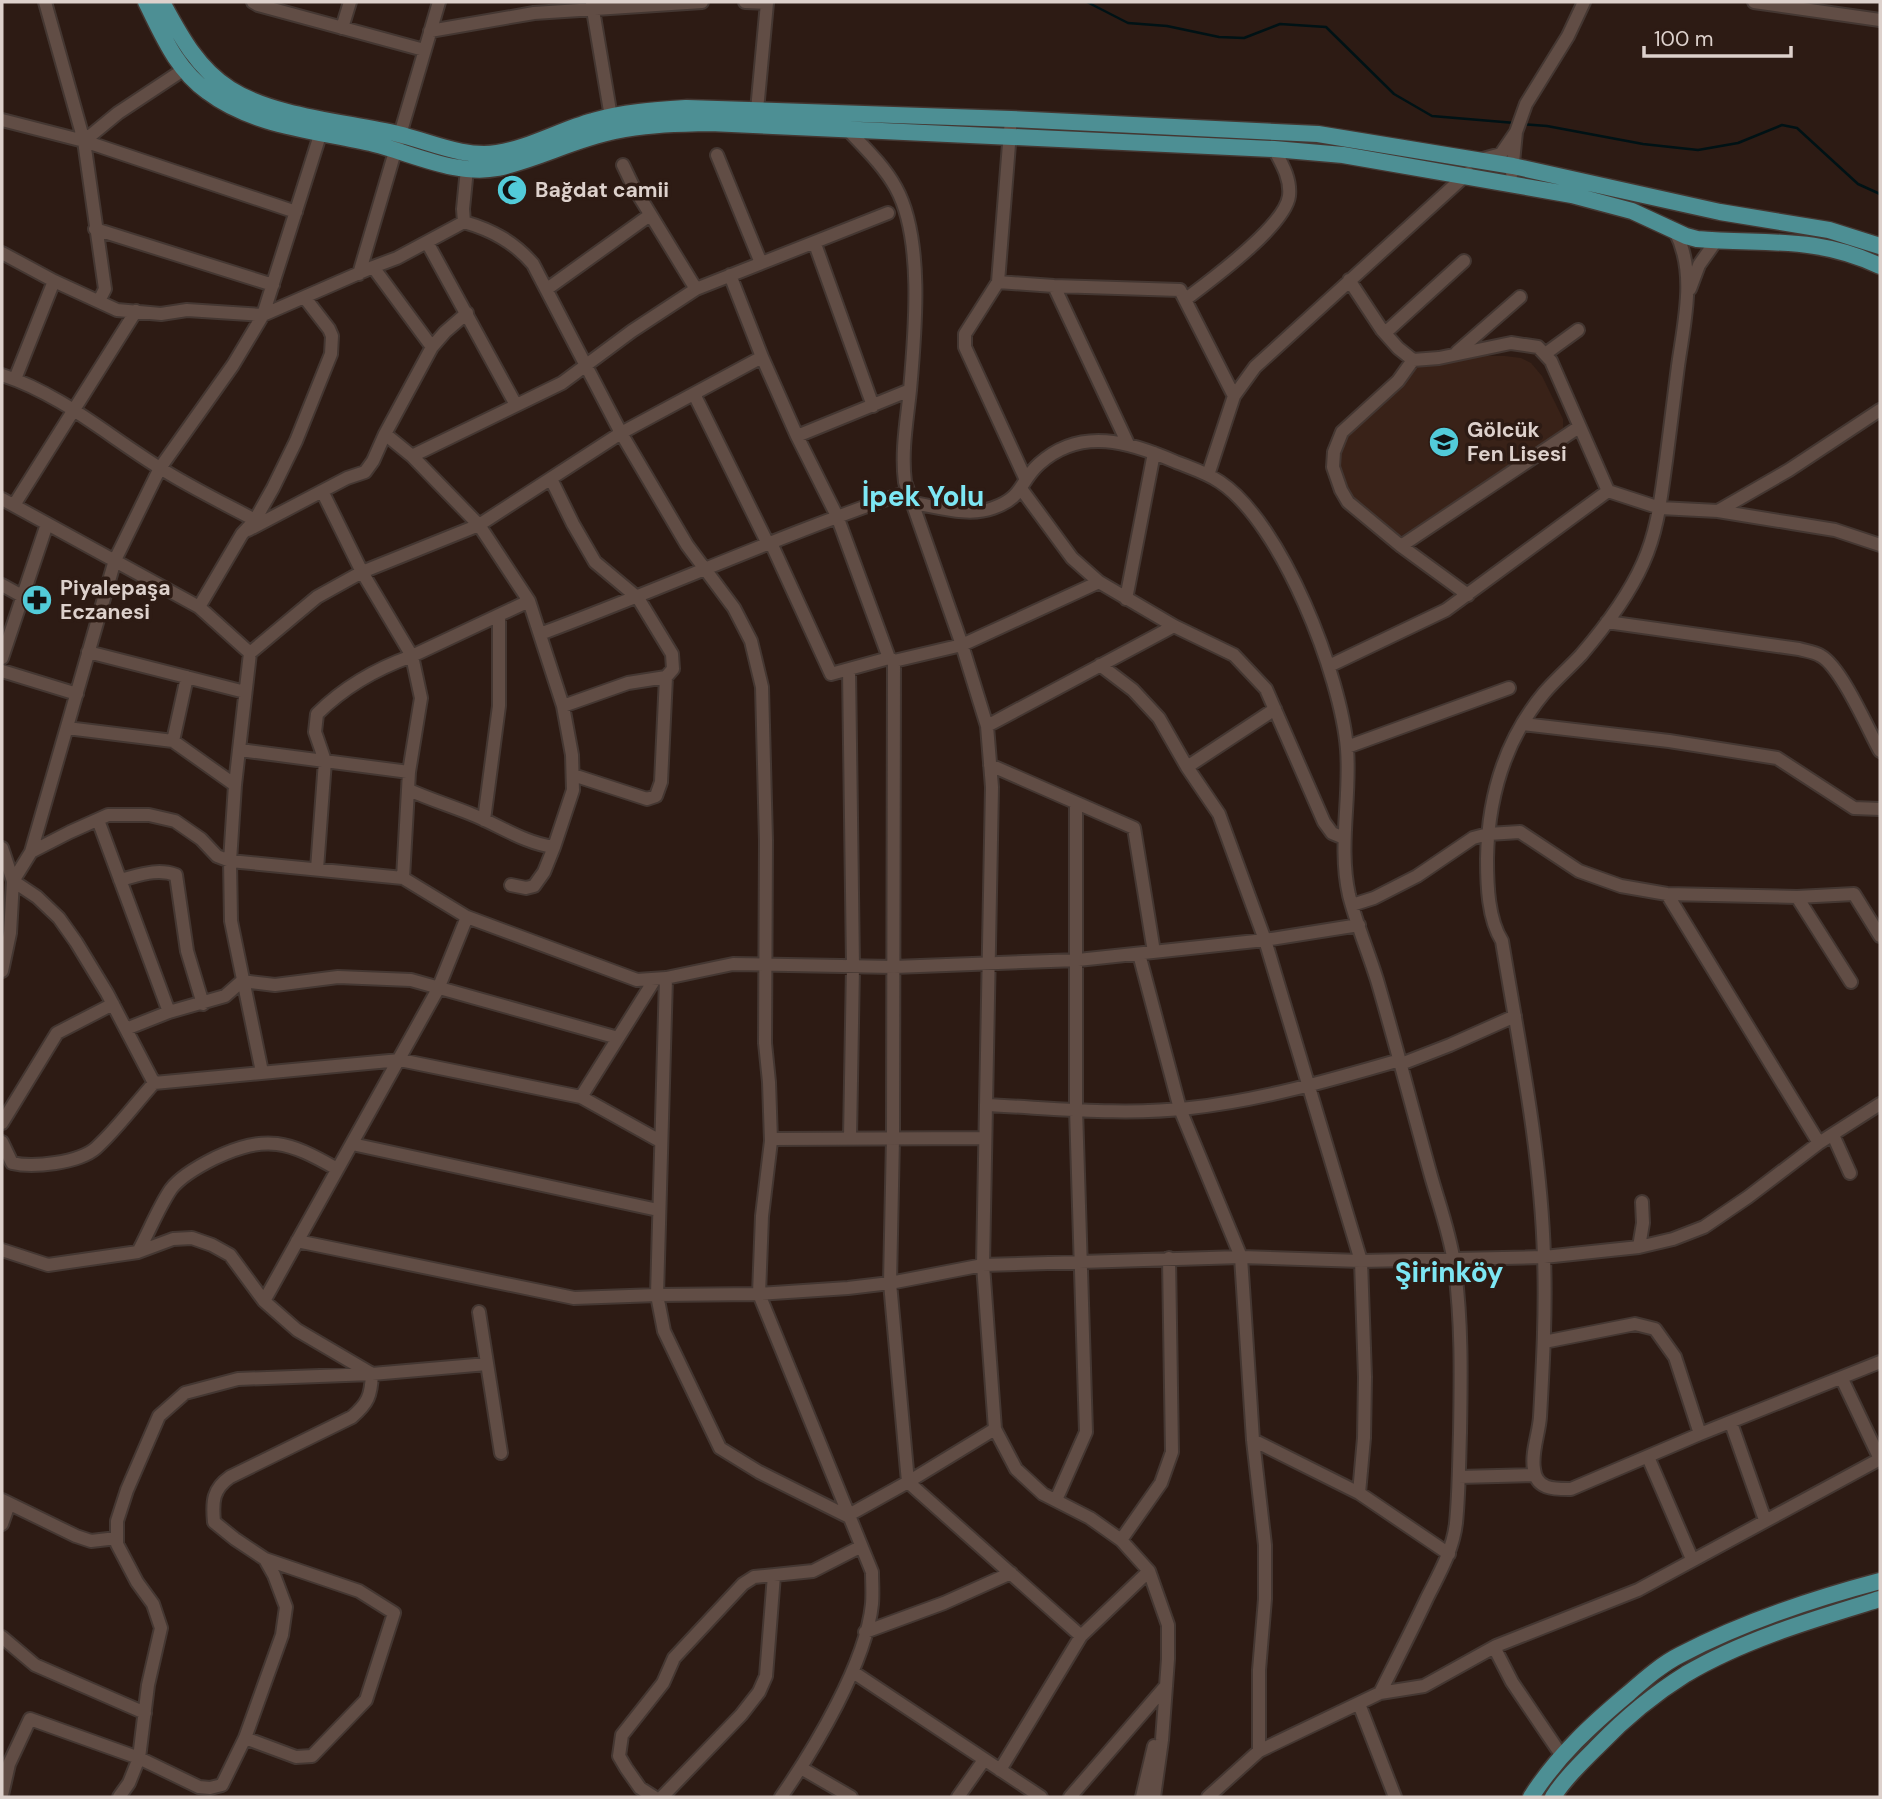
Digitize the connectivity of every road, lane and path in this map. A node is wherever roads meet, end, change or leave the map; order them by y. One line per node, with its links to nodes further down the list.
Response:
1 (45, 2): 25 (street)
2 (145, 2): 16 (main road)
3 (162, 2): 26 (main road)
4 (253, 2): 13 (street)
5 (350, 2): 13 (street)
6 (439, 2): 14 (street)
7 (702, 2): 11 (street)
8 (745, 2): 17 (street)
9 (1584, 2): 23 (street)
10 (1754, 2): 12 (street)
11 (592, 6): 14 (street); 18 (street)
12 (1880, 20)
13 (342, 28): 15 (street)
14 (430, 31): 15 (street)
15 (424, 50): 26 (street)
16 (183, 70): 22 (main road); 25 (street)
17 (757, 110): 18 (main road); 19 (main road)
18 (611, 117): 26 (main road)
19 (1011, 119): 24 (street); 29 (main road)
20 (2, 120): 25 (street)
21 (848, 130): 24 (main road); 32 (main road); 78 (street)
22 (321, 132): 26 (main road); 36 (street)
23 (1516, 132): 29 (street); 31 (street)
24 (1009, 138): 27 (main road); 56 (street)
25 (84, 142): 36 (street); 41 (street)
26 (397, 142): 32 (main road); 52 (street)
27 (1274, 149): 33 (main road); 64 (street)
28 (717, 155): 49 (street)
29 (1478, 160): 31 (main road); 33 (street)
30 (623, 165): 39 (street)
31 (1513, 166): 34 (street); 35 (main road)
32 (467, 169): 40 (street)
33 (1465, 176): 34 (main road); 54 (street)
34 (1511, 183): 42 (main road)
35 (1685, 204): 37 (main road); 42 (main road)
36 (296, 212): 57 (street)
37 (1720, 212): 43 (main road); 46 (main road)
38 (888, 213): 45 (street)
39 (650, 215): 59 (street); 60 (street)
40 (464, 222): 44 (street); 59 (street)
41 (95, 229): 57 (street); 65 (street)
42 (1675, 232): 43 (main road); 61 (street)
43 (1716, 241): 50 (main road); 61 (street)
44 (428, 244): 51 (street); 67 (street)
45 (815, 244): 49 (street); 82 (street)
46 (1880, 247)
47 (2, 253): 55 (street)
48 (1464, 261): 70 (street)
49 (761, 263): 53 (street)
50 (1880, 266)
51 (373, 267): 52 (street); 71 (street)
52 (359, 274): 62 (street)
53 (730, 275): 60 (street); 74 (street)
54 (1349, 280): 70 (street); 80 (street)
55 (54, 281): 65 (street); 77 (street)
56 (999, 282): 58 (street); 95 (street)
57 (273, 285): 68 (street)
58 (1054, 286): 64 (street); 89 (street)
59 (547, 289): 76 (street)
60 (696, 289): 76 (street)
61 (1688, 293): 101 (street)
62 (305, 298): 68 (street); 104 (street)
63 (1520, 298): 73 (street)
64 (1186, 299): 80 (street)
65 (99, 301): 66 (street)
66 (136, 311): 68 (street); 83 (street)
67 (467, 313): 71 (street); 81 (street)
68 (263, 315): 92 (street)
69 (1578, 330): 72 (street)
70 (1385, 334): 75 (street)
71 (432, 348): 87 (street)
72 (1545, 354): 73 (street); 85 (street)
73 (1454, 355): 75 (street)
74 (762, 357): 79 (street); 88 (street)
75 (1413, 360): 110 (street)
76 (587, 366): 81 (street); 86 (street)
77 (8, 377): 83 (street)
78 (910, 390): 82 (street); 98 (street)
79 (694, 394): 86 (street); 108 (street)
80 (1234, 396): 93 (street)
81 (516, 405): 91 (street)
82 (873, 406): 88 (street)
83 (73, 409): 92 (street); 100 (street)
84 (1880, 410): 102 (street)
85 (1579, 427): 96 (street); 110 (street)
86 (621, 433): 94 (street); 112 (street)
87 (384, 434): 91 (street); 97 (street)
88 (797, 436): 103 (street)
89 (1128, 444): 90 (street); 95 (street)
90 (1154, 453): 93 (street); 119 (street)
91 (412, 456): 106 (street)
92 (160, 468): 104 (street); 111 (street)
93 (1208, 475): 133 (street)
94 (551, 479): 106 (street); 118 (street)
95 (1024, 485): 98 (street); 114 (street)
96 (1608, 491): 101 (street); 116 (street)
97 (323, 493): 107 (street); 113 (street)
98 (910, 498): 103 (street); 126 (street)
99 (2, 499): 100 (street)
100 (14, 505): 105 (street)
101 (1660, 508): 102 (street); 123 (street)
102 (1718, 511): 109 (street)
103 (837, 516): 108 (street); 131 (street)
104 (255, 520): 107 (street)
105 (47, 524): 111 (street); 117 (street)
106 (479, 525): 113 (street); 120 (street)
107 (242, 534): 121 (street)
108 (769, 543): 112 (street); 134 (street)
109 (1880, 545)
110 (1401, 547): 116 (street)
111 (115, 560): 121 (street); 127 (street)
112 (703, 568): 118 (street); 182 (street)
113 (362, 572): 128 (street); 129 (street)
114 (1099, 582): 119 (street); 126 (street)
115 (2, 585): 117 (street)
116 (1468, 595): 133 (street)
117 (22, 596): 130 (street)
118 (638, 598): 125 (street); 137 (street)
119 (1126, 599): 124 (street)
120 (528, 601): 122 (street); 125 (street)
121 (199, 607): 128 (street)
122 (499, 616): 129 (street); 160 (street)
123 (1607, 622): 143 (street); 149 (street)
124 (1174, 626): 132 (street); 142 (street)
125 (540, 634): 141 (street)
126 (962, 645): 131 (street); 144 (street)
127 (88, 652): 136 (street); 140 (street)
128 (250, 653): 139 (street)
129 (412, 656): 150 (street); 153 (street)
130 (2, 658)
131 (892, 659): 134 (street); 185 (street)
132 (1100, 665): 144 (street); 152 (street)
133 (1329, 666): 147 (street)
134 (849, 669): 184 (street)
135 (2, 671): 140 (street)
136 (187, 677): 139 (street); 146 (street)
137 (666, 677): 141 (street); 154 (street)
138 (1509, 688): 147 (street)
139 (245, 692): 148 (street)
140 (76, 694): 145 (street)
141 (563, 706): 154 (street)
142 (1275, 709): 152 (street); 162 (street)
143 (1523, 724): 158 (street); 161 (street)
144 (987, 726): 151 (street)
145 (67, 728): 146 (street); 165 (street)
146 (173, 741): 155 (street)
147 (1347, 747): 162 (street)
148 (240, 750): 150 (street); 155 (street)
149 (1880, 751)
150 (325, 761): 153 (street); 167 (street)
151 (990, 765): 157 (street); 183 (street)
152 (1188, 767): 178 (street)
153 (409, 772): 156 (street)
154 (573, 775): 163 (street)
155 (235, 785): 166 (street)
156 (409, 790): 160 (street); 168 (street)
157 (1076, 803): 179 (street); 181 (street)
158 (1880, 809)
159 (98, 820): 165 (street); 166 (street); 169 (street)
160 (484, 820): 163 (street)
161 (1488, 834): 172 (street); 174 (street); 194 (street)
162 (1344, 838): 174 (street)
163 (554, 847): 171 (street)
164 (2, 848): 170 (street)
165 (31, 852): 170 (street)
166 (230, 862): 167 (street); 188 (street)
167 (317, 869): 168 (street)
168 (402, 878): 175 (street)
169 (120, 880): 192 (street); 193 (street)
170 (13, 881): 186 (street); 191 (street)
171 (511, 885)
172 (1667, 894): 173 (street); 215 (street)
173 (1797, 897): 177 (street); 189 (street)
174 (1352, 905): 176 (street)
175 (467, 917): 187 (street); 190 (street)
176 (1359, 925): 178 (street); 198 (street)
177 (1880, 936)
178 (1265, 940): 179 (street); 201 (street)
179 (1154, 952): 180 (street)
180 (1139, 954): 181 (street); 206 (street)
181 (1078, 960): 183 (street); 205 (street)
182 (766, 964): 184 (street); 187 (street); 212 (street)
183 (989, 964): 185 (street); 204 (street)
184 (853, 966): 185 (street); 209 (street)
185 (894, 967): 210 (street)
186 (2, 971)
187 (661, 978): 196 (street); 213 (street)
188 (242, 981): 190 (street); 192 (street); 199 (street)
189 (1851, 982)
190 (438, 989): 196 (street); 197 (street)
191 (113, 1004): 195 (street); 207 (street)
192 (203, 1004): 193 (street)
193 (169, 1012): 195 (street)
194 (1515, 1016): 198 (street); 226 (street)
195 (126, 1029): 200 (street)
196 (618, 1038): 202 (street)
197 (400, 1060): 199 (street); 202 (street); 216 (street)
198 (1400, 1062): 201 (street); 228 (street)
199 (262, 1072): 200 (street)
200 (154, 1083): 214 (street)
201 (1309, 1086): 206 (street); 229 (street)
202 (581, 1097): 213 (street)
203 (1880, 1104): 208 (street)
204 (986, 1105): 205 (street); 211 (street)
205 (1076, 1109): 206 (street); 230 (street)
206 (1180, 1109): 225 (street)
207 (2, 1123)
208 (1833, 1135): 215 (street); 218 (street)
209 (850, 1138): 210 (street); 212 (street)
210 (893, 1138): 211 (street); 232 (street)
211 (985, 1138): 231 (street)
212 (771, 1139): 233 (street)
213 (660, 1141): 220 (street)
214 (2, 1142)
215 (1819, 1143): 222 (street)
216 (352, 1144): 217 (street); 220 (street)
217 (337, 1169): 221 (street); 223 (street)
218 (1850, 1173)
219 (1642, 1202): 222 (street)
220 (659, 1210): 234 (street)
221 (297, 1241): 234 (street); 235 (street)
222 (1639, 1247): 226 (street)
223 (138, 1252): 224 (street); 235 (street)
224 (3, 1253)
225 (1241, 1257): 227 (street); 229 (street); 245 (street)
226 (1544, 1257): 228 (street); 237 (street)
227 (1169, 1258): 230 (street); 259 (street)
228 (1454, 1260): 229 (street); 250 (street)
229 (1361, 1261): 252 (street)
230 (1080, 1264): 231 (street); 253 (street)
231 (983, 1265): 232 (street); 243 (street)
232 (890, 1283): 233 (street); 251 (street)
233 (759, 1294): 234 (street); 255 (street)
234 (657, 1295): 255 (street)
235 (264, 1301): 240 (street)
236 (479, 1312): 239 (street)
237 (1544, 1342): 244 (street); 249 (street)
238 (1880, 1362): 241 (street)
239 (487, 1364): 240 (street); 246 (street)
240 (372, 1374): 258 (street); 262 (street)
241 (1842, 1379): 242 (street); 248 (street)
242 (1731, 1423): 244 (street); 256 (street)
243 (995, 1429): 251 (street); 253 (street)
244 (1700, 1434): 247 (street)
245 (1253, 1440): 252 (street); 280 (street)
246 (501, 1453)
247 (1648, 1457): 249 (street); 263 (street)
248 (1880, 1459): 256 (street)
249 (1535, 1475): 250 (street)
250 (1459, 1477): 261 (street)
251 (908, 1482): 255 (street); 265 (street)
252 (1359, 1493): 261 (street)
253 (1056, 1500): 259 (street)
254 (5, 1502): 257 (street); 258 (street)
255 (847, 1516): 260 (street)
256 (1765, 1520): 263 (street)
257 (2, 1524)
258 (117, 1538): 278 (street)
259 (1121, 1540): 264 (street)
260 (860, 1547): 266 (street); 269 (street)
261 (1449, 1554): 275 (street)
262 (265, 1559): 279 (street); 279 (street)
263 (1692, 1559): 272 (street)
264 (1149, 1571): 270 (street); 274 (street)
265 (1011, 1573): 269 (street); 270 (street)
266 (774, 1575): 290 (street); 291 (street)
267 (1880, 1581): 281 (main road)
268 (1880, 1599): 288 (main road)
269 (865, 1632): 273 (street)
270 (1081, 1636): 286 (street)
271 (2, 1637): 278 (street)
272 (1494, 1647): 275 (street); 281 (street)
273 (853, 1672): 283 (street); 285 (street)
274 (1165, 1687): 276 (street); 296 (street)
275 (1380, 1693): 277 (street)
276 (1164, 1701): 297 (street); 298 (street)
277 (1359, 1703): 280 (street); 300 (street)
278 (145, 1713): 282 (street)
279 (245, 1738): 282 (street)
280 (1259, 1751): 299 (street)
281 (1563, 1756): 301 (main road)
282 (139, 1758): 284 (street); 289 (street)
283 (984, 1760): 286 (street); 294 (street)
284 (5, 1766): 287 (street)
285 (802, 1768): 292 (street); 293 (street)
286 (1000, 1770): 295 (street)
287 (2, 1795)
288 (1557, 1795)
289 (119, 1797)
290 (654, 1797)
291 (662, 1797)
292 (781, 1797)
293 (851, 1797)
294 (958, 1797)
295 (1041, 1797)
296 (1070, 1797)
297 (1142, 1797)
298 (1154, 1797)
299 (1208, 1797)
300 (1395, 1797)
301 (1531, 1797)

